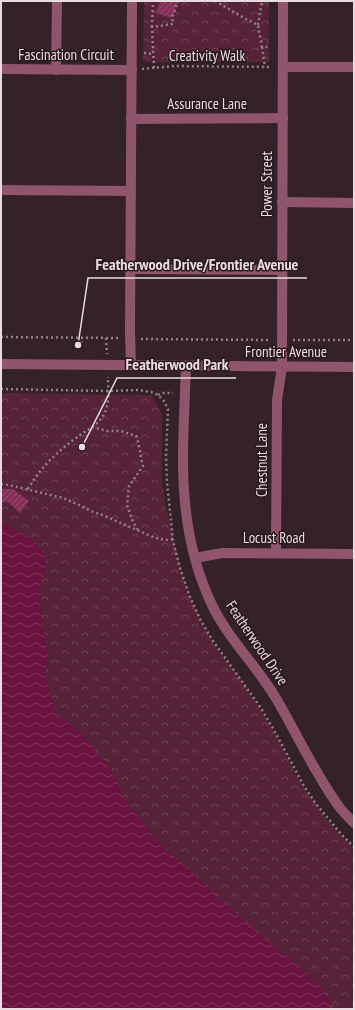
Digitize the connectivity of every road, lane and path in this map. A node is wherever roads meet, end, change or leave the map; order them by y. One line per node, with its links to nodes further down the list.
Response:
1 (57, 1): 19 (street)
2 (132, 1): 20 (street)
3 (154, 1): 9 (path)
4 (178, 1): 9 (path)
5 (216, 1): 8 (path)
6 (262, 1): 8 (path)
7 (283, 1): 15 (street, Power Street)
8 (258, 25): 10 (path)
9 (152, 27): 13 (path)
10 (262, 47): 11 (path); 14 (path)
11 (269, 47)
12 (144, 53): 13 (path)
13 (153, 54): 17 (path)
14 (264, 67): 15 (path, Creativity Walk); 17 (path, Creativity Walk)
15 (283, 67): 16 (street); 21 (street, Power Street)
16 (354, 67)
17 (154, 68): 20 (path, Creativity Walk)
18 (1, 69): 19 (street, Fascination Circuit)
19 (56, 70): 20 (street, Fascination Circuit)
20 (132, 70): 22 (street)
21 (283, 118): 22 (street, Assurance Lane); 25 (street, Power Street)
22 (131, 119): 24 (street)
23 (1, 190): 24 (street)
24 (131, 191): 27 (street)
25 (282, 202): 26 (street); 28 (street, Power Street)
26 (354, 203)
27 (130, 269): 28 (street); 31 (street)
28 (282, 270): 32 (street, Power Street)
29 (1, 337): 30 (path)
30 (81, 338): 31 (path); 34 (path)
31 (130, 338): 32 (path); 36 (street)
32 (282, 340): 33 (path); 38 (street, Power Street)
33 (354, 340)
34 (78, 345)
35 (1, 364): 36 (street, Frontier Avenue)
36 (131, 365): 37 (street, Frontier Avenue)
37 (186, 366): 38 (street, Frontier Avenue); 48 (street, Featherwood Drive)
38 (282, 367): 39 (street, Frontier Avenue); 46 (street, Chestnut Lane)
39 (354, 367)
40 (108, 391): 41 (path)
41 (92, 427): 43 (path); 44 (path)
42 (1, 484): 43 (path)
43 (28, 489): 44 (path)
44 (139, 531): 45 (path)
45 (173, 539)
46 (276, 553): 47 (street, Locust Road); 48 (street, Locust Road)
47 (354, 554)
48 (195, 558): 49 (street, Featherwood Drive)
49 (354, 823)

